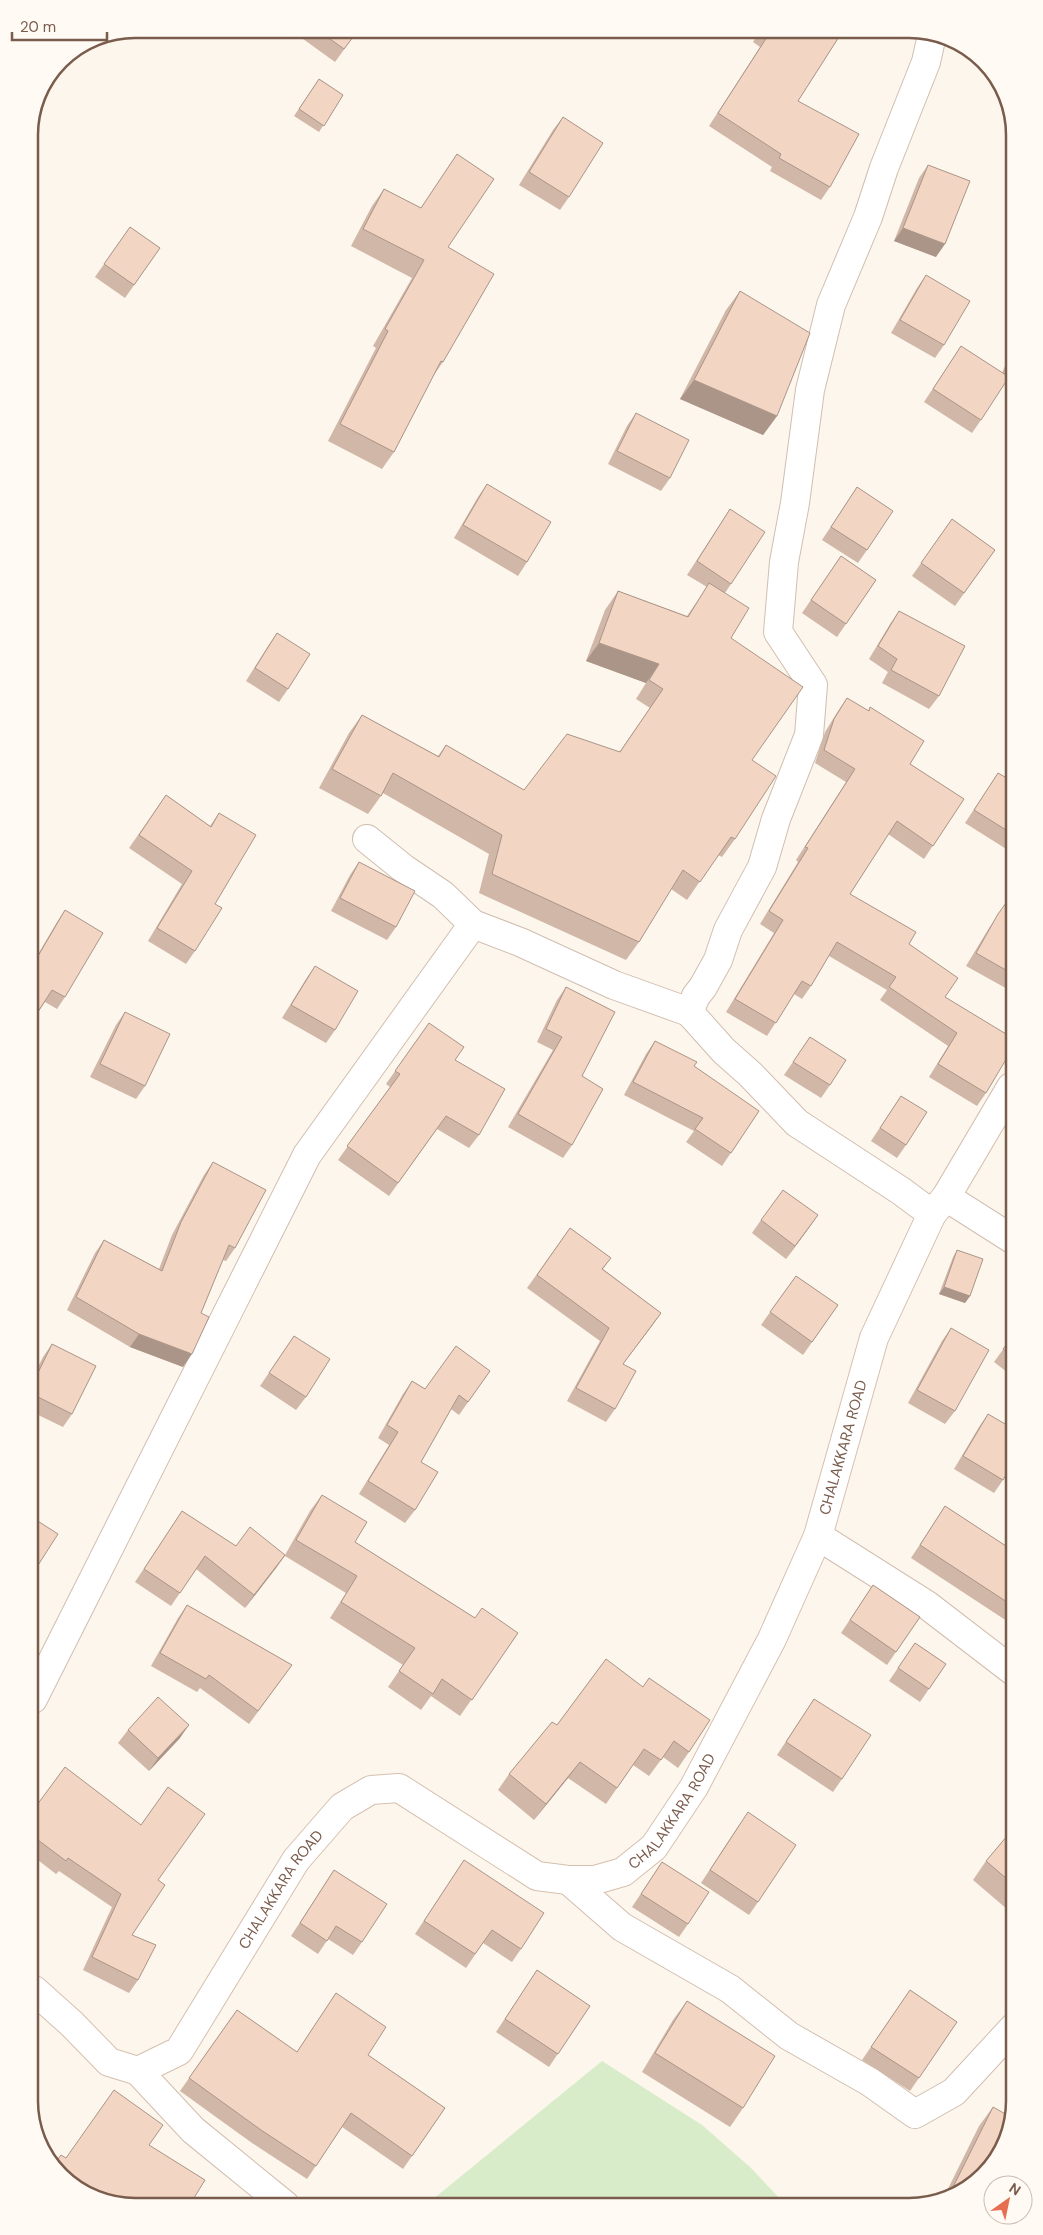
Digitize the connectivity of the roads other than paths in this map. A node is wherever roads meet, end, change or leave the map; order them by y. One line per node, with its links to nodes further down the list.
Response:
1 (931, 40): 4 (street)
2 (367, 839): 3 (street)
3 (473, 924): 4 (street); 10 (street)
4 (689, 1012): 6 (street)
5 (1006, 1095): 6 (street, CHALAKKARA ROAD)
6 (939, 1206): 7 (street); 8 (street, CHALAKKARA ROAD)
7 (1006, 1236)
8 (818, 1536): 9 (street); 11 (street, CHALAKKARA ROAD)
9 (1006, 1665)
10 (38, 1689)
11 (568, 1880): 13 (street); 14 (street, CHALAKKARA ROAD)
12 (38, 1994): 14 (street)
13 (1006, 2036)
14 (138, 2071): 15 (street)
15 (275, 2197)

